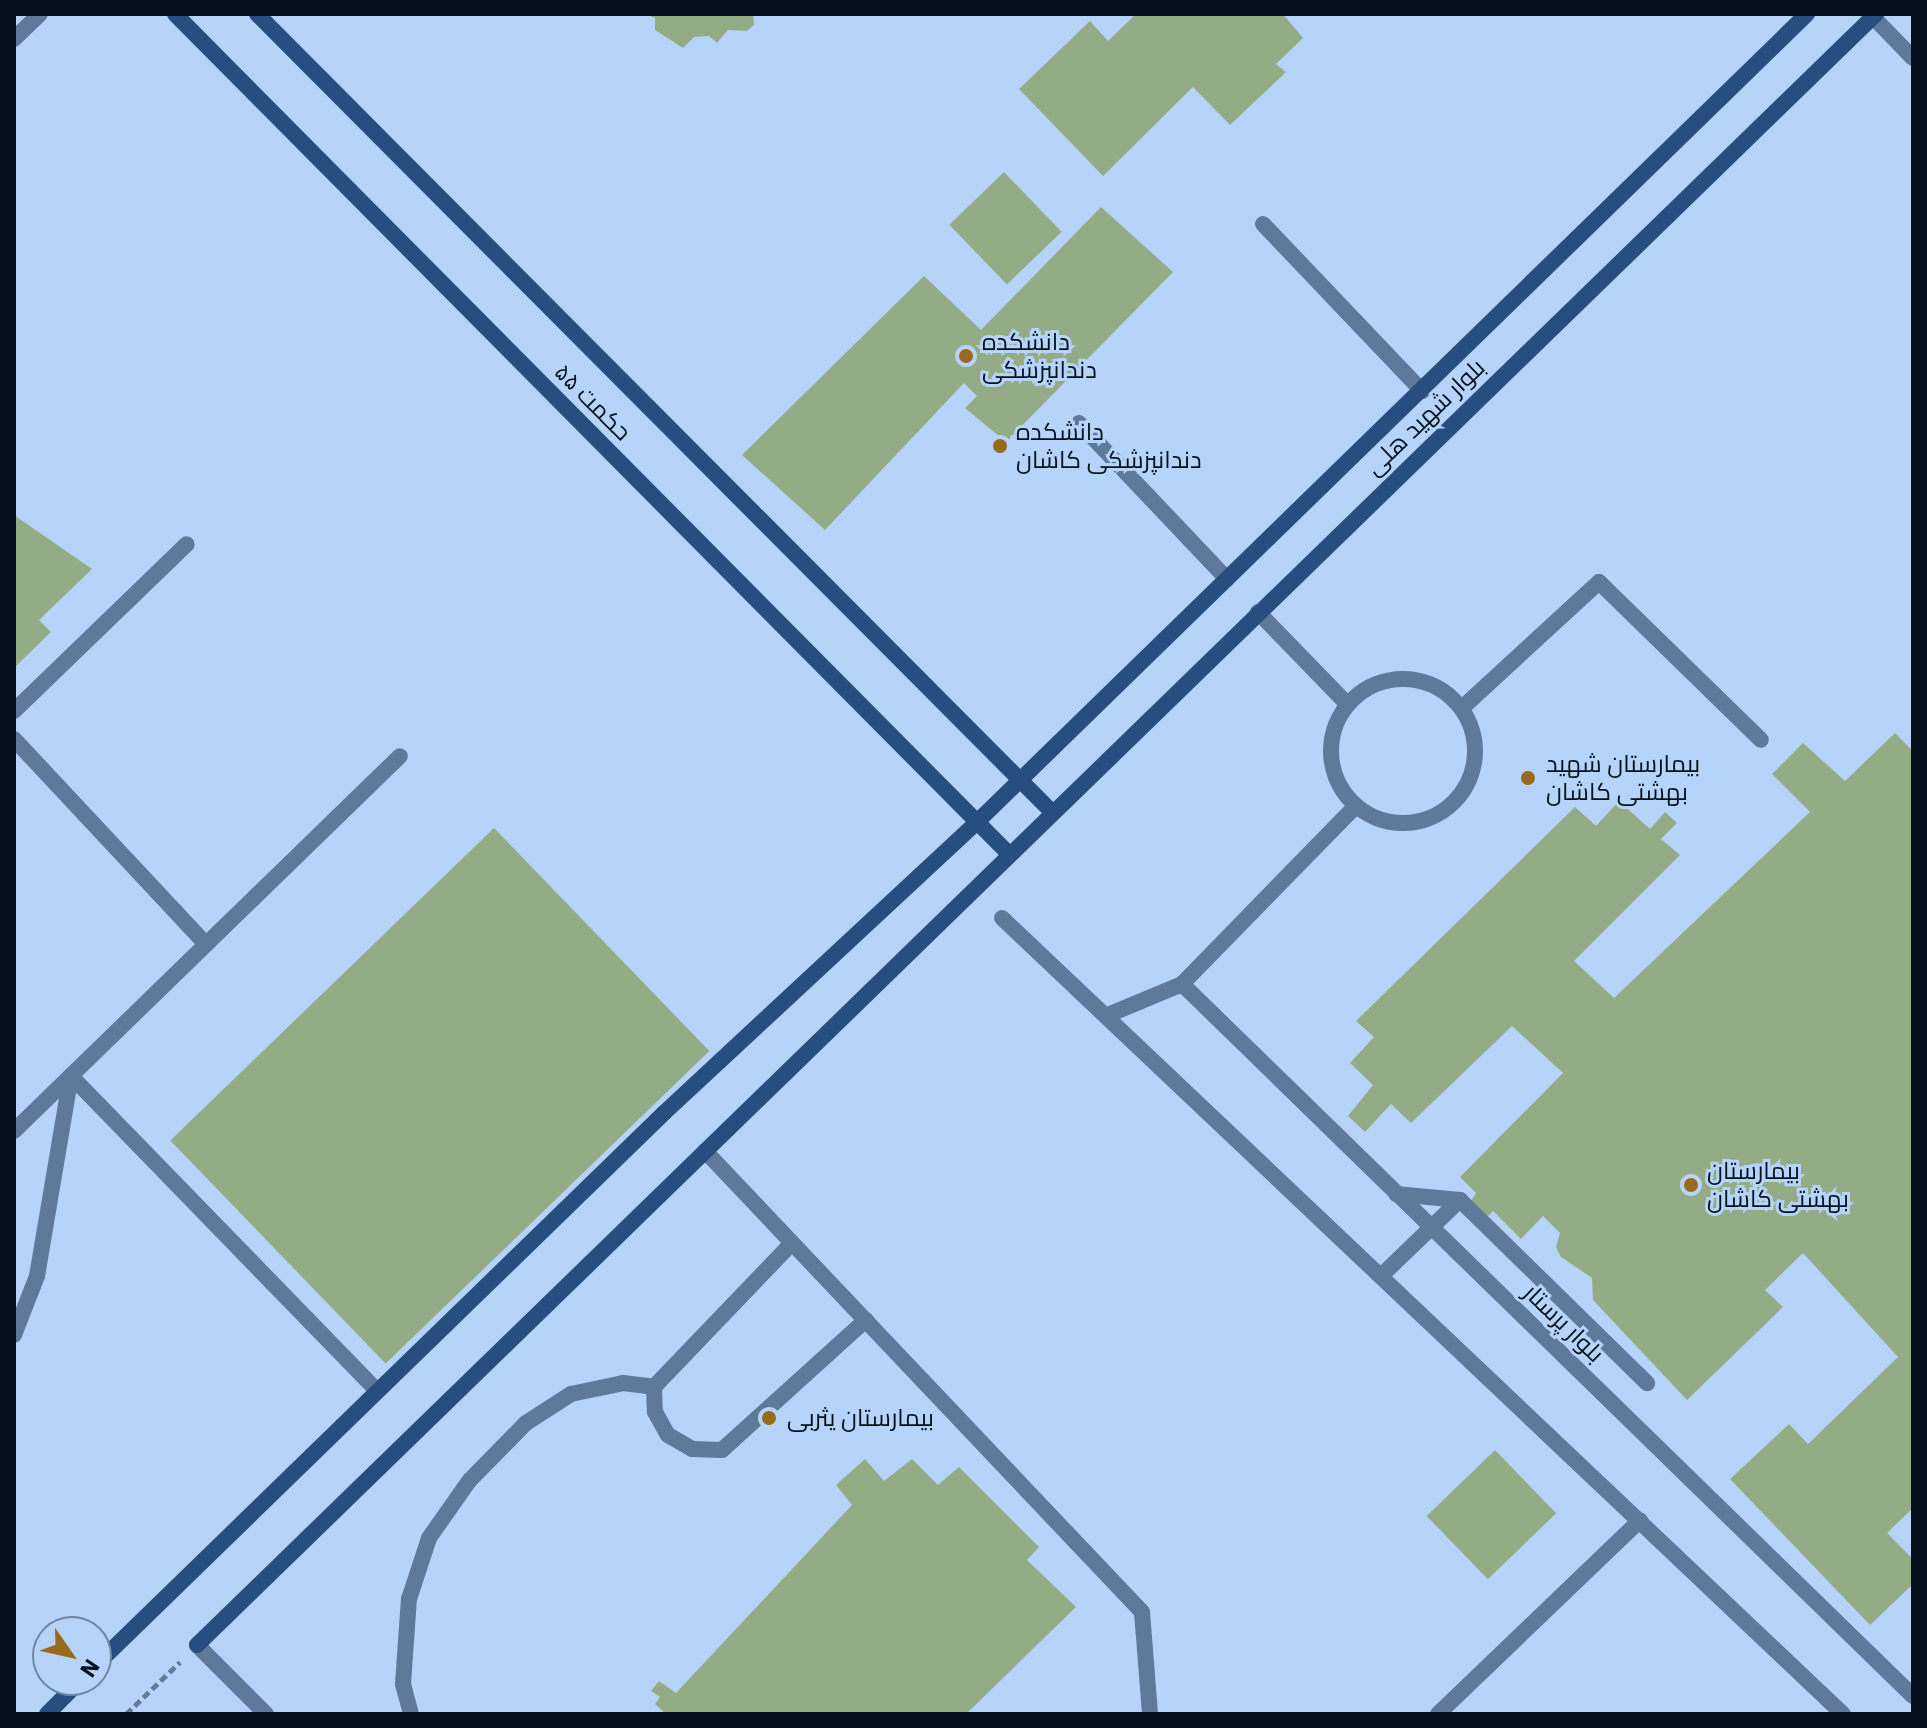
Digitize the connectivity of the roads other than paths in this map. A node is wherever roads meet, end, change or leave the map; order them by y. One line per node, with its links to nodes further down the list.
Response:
1 (40, 14): 6 (street)
2 (175, 14): 23 (street, حکمت ۵۵)
3 (257, 14): 20 (street, حکمت ۵۵)
4 (1807, 14): 9 (street, بلوار شهید هلی)
5 (1873, 15): 7 (street); 13 (street, بلوار شهید هلی)
6 (14, 39)
7 (1913, 58)
8 (1263, 224): 9 (street)
9 (1422, 391): 12 (street, بلوار شهید هلی)
10 (1079, 423): 12 (street)
11 (187, 544): 16 (street)
12 (1227, 579): 20 (street, بلوار شهید هلی)
13 (1258, 612): 14 (street); 22 (street, بلوار شهید هلی)
14 (1348, 705): 15 (street); 21 (street)
15 (1462, 708): 18 (street); 21 (street)
16 (14, 711)
17 (14, 739): 26 (street)
18 (1761, 740)
19 (400, 756): 26 (street)
20 (1019, 780): 22 (street, حکمت ۵۵); 23 (street, بلوار شهید هلی)
21 (1356, 806): 27 (street)
22 (1053, 813): 24 (street, بلوار شهید هلی)
23 (976, 823): 24 (street, حکمت ۵۵); 41 (street, بلوار شهید هلی)
24 (1010, 855): 31 (street, بلوار شهید هلی)
25 (1002, 918): 28 (street)
26 (206, 944): 29 (street)
27 (1182, 984): 28 (street); 32 (street, بلوار پرستار)
28 (1108, 1015): 36 (street)
29 (71, 1076): 30 (street); 38 (street); 41 (street)
30 (14, 1131)
31 (705, 1151): 35 (street); 48 (street, بلوار شهید هلی)
32 (1396, 1194): 33 (street); 34 (street, بلوار پرستار)
33 (1460, 1200): 34 (street); 39 (street)
34 (1430, 1227): 36 (street); 46 (street, بلوار پرستار)
35 (792, 1243): 37 (street); 40 (street)
36 (1383, 1274): 42 (street)
37 (866, 1320): 40 (street); 43 (street)
38 (14, 1335)
39 (1647, 1383)
40 (654, 1387): 49 (street)
41 (377, 1391): 44 (street, بلوار شهید هلی)
42 (1640, 1520): 52 (street); 53 (street)
43 (1142, 1612): 50 (street); 51 (street)
44 (112, 1649)
45 (65, 1696): 47 (street)
46 (1913, 1696)
47 (47, 1714)
48 (266, 1714)
49 (411, 1714)
50 (1138, 1714)
51 (1150, 1714)
52 (1438, 1714)
53 (1843, 1714)

